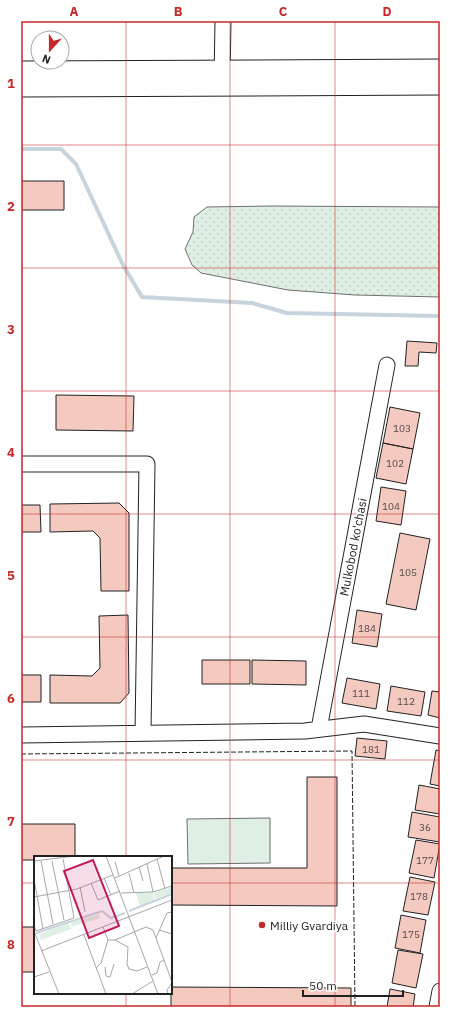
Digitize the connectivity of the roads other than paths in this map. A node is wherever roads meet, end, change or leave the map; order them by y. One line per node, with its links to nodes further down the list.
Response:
1 (223, 21): 4 (street)
2 (440, 69): 4 (main road)
3 (21, 71): 4 (main road)
4 (222, 78): 5 (main road); 6 (main road)
5 (440, 85)
6 (21, 87)
7 (387, 365): 9 (street, Mulkobod ko'chasi)
8 (21, 464): 10 (street)
9 (319, 730): 10 (street); 12 (street)
10 (144, 733): 11 (street)
11 (21, 735)
12 (440, 736)
13 (440, 991): 14 (street)
14 (437, 1007)

